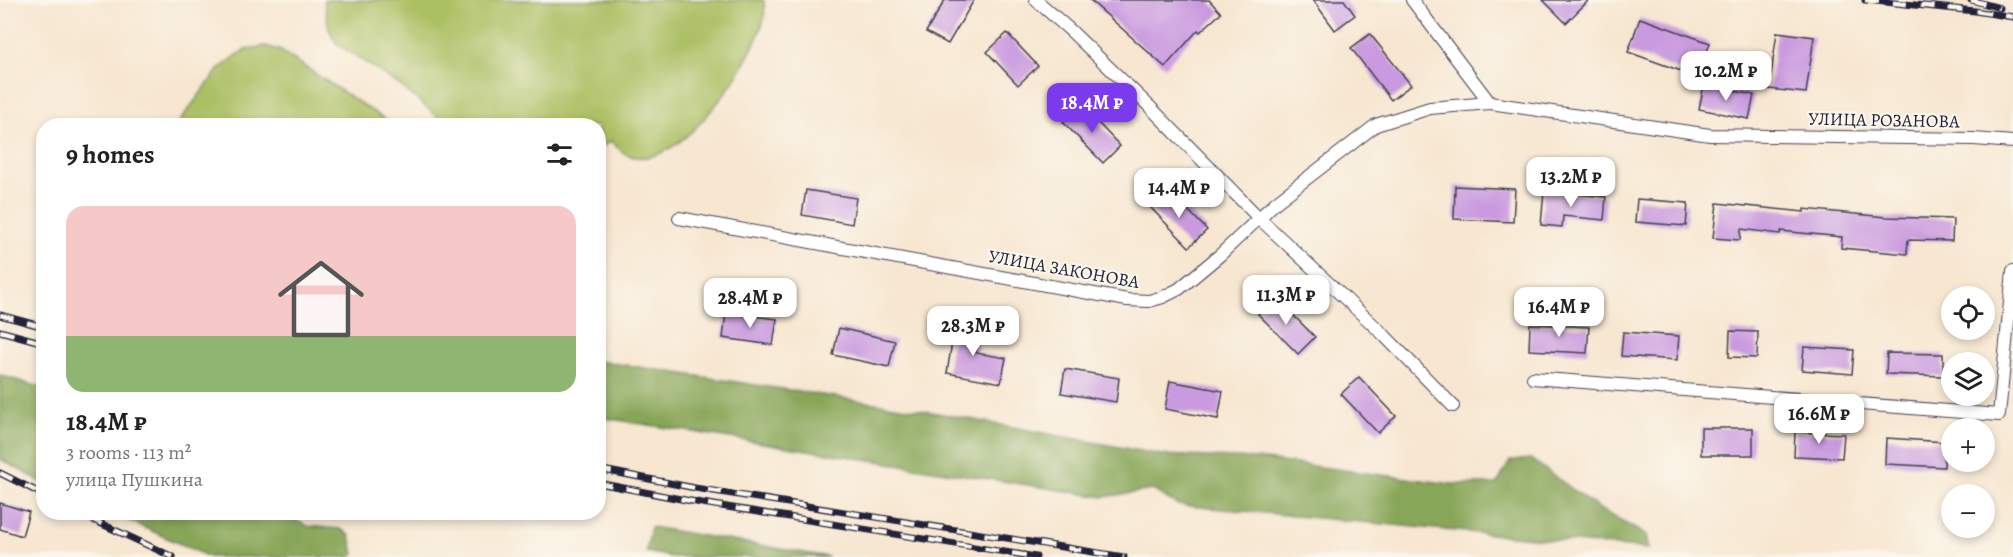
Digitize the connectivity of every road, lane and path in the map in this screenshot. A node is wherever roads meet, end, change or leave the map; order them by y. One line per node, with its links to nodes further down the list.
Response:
1 (1036, 0): 6 (street)
2 (1412, 0): 3 (street)
3 (1490, 103): 4 (street, УЛИЦА РОЗАНОВА); 6 (street, УЛИЦА ЗАКОНОВА)
4 (2013, 142)
5 (679, 218): 6 (street, УЛИЦА ЗАКОНОВА)
6 (1259, 218): 9 (street)
7 (2013, 271): 8 (street)
8 (1533, 378)
9 (1453, 406)

